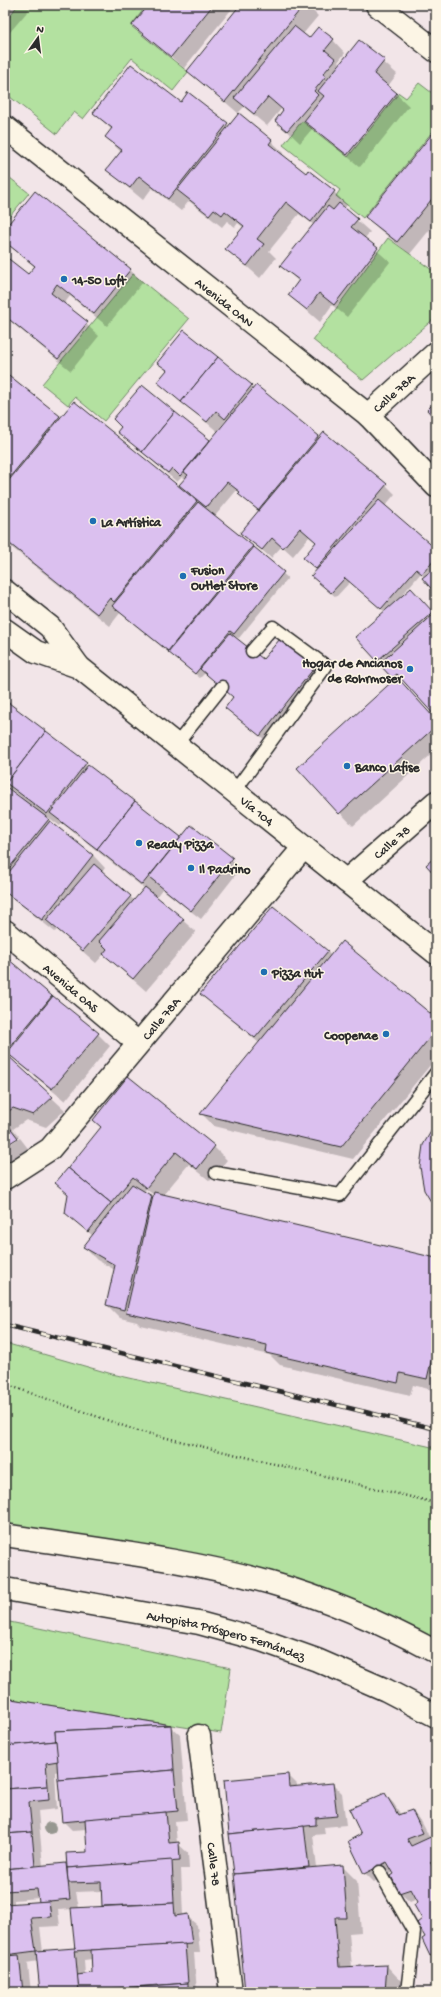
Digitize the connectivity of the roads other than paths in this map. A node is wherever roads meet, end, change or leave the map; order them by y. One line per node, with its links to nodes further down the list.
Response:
1 (377, 5): 2 (main road)
2 (436, 51)
3 (5, 127): 5 (main road, Avenida 0AN)
4 (436, 353): 5 (main road, Calle 78A)
5 (368, 415): 6 (main road, Avenida 0AN)
6 (436, 486)
7 (5, 591): 10 (main road, Vía 104)
8 (5, 630): 10 (main road, Vía 104)
9 (252, 651): 13 (lane)
10 (79, 668): 12 (main road, Vía 104)
11 (222, 687): 12 (lane)
12 (176, 744): 13 (main road, Vía 104)
13 (234, 792): 15 (main road, Vía 104)
14 (436, 802): 16 (main road, Calle 78)
15 (304, 847): 16 (main road, Vía 104); 19 (main road, Calle 78A)
16 (346, 881): 18 (main road, Vía 104)
17 (5, 931): 19 (main road, Avenida 0AS)
18 (436, 953)
19 (138, 1043): 22 (main road, Calle 78A)
20 (436, 1073): 21 (lane)
21 (216, 1173)
22 (5, 1177)
23 (5, 1535): 25 (main road)
24 (5, 1589): 26 (main road, Autopista Próspero Fernández)
25 (436, 1652)
26 (436, 1716)
27 (200, 1736): 29 (main road, Calle 78)
28 (380, 1872): 30 (lane)
29 (231, 1992)
30 (407, 1992)

